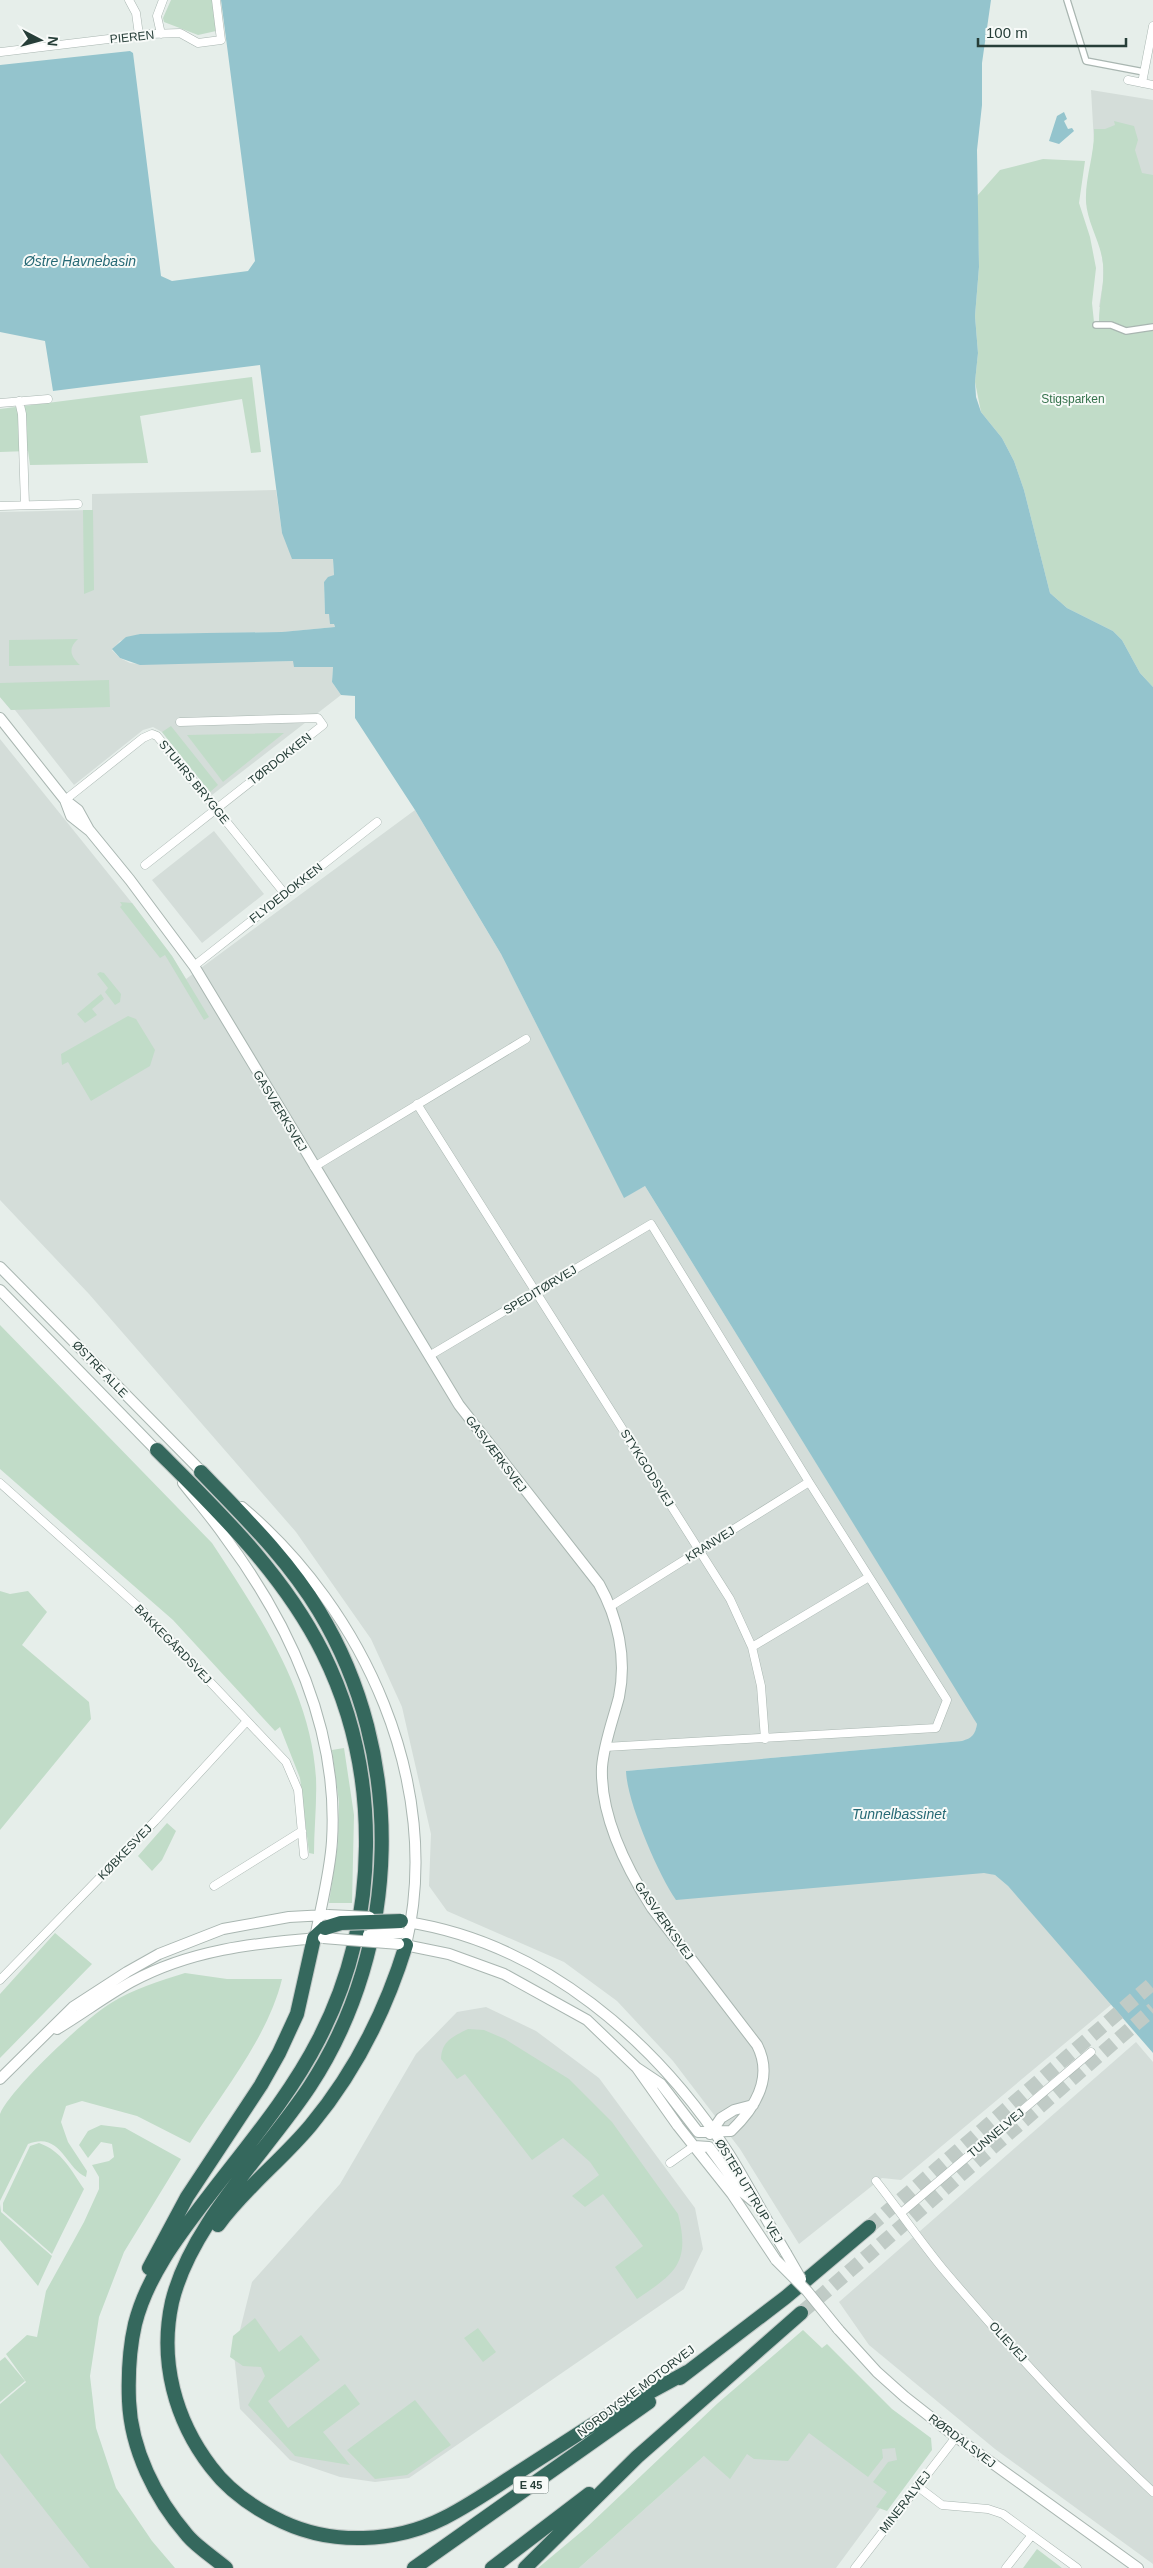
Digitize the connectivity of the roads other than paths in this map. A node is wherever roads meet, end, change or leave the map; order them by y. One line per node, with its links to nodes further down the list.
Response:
1 (129, 0): 7 (street)
2 (162, 0): 6 (street)
3 (216, 0): 6 (street, PIEREN)
4 (1067, 0): 9 (street)
5 (1153, 27): 9 (street)
6 (161, 34): 7 (street, PIEREN)
7 (138, 35): 8 (street, PIEREN)
8 (1, 52)
9 (1144, 72): 11 (street)
10 (1128, 80): 11 (street)
11 (1142, 83): 12 (street)
12 (1153, 85)
13 (1096, 325): 14 (street)
14 (1153, 327)
15 (48, 399): 16 (street)
16 (18, 402): 17 (street); 19 (street)
17 (0, 403)
18 (78, 504): 19 (street)
19 (26, 505): 20 (street)
20 (0, 506)
21 (0, 718): 23 (street, GASVÆRKSVEJ)
22 (180, 722): 24 (street, TØRDOKKEN)
23 (65, 800): 24 (street, STUHRS BRYGGE); 28 (street, GASVÆRKSVEJ)
24 (216, 809): 26 (street, TØRDOKKEN); 27 (street, STUHRS BRYGGE)
25 (378, 822): 27 (street, FLYDEDOKKEN)
26 (145, 866)
27 (285, 894): 28 (street, FLYDEDOKKEN)
28 (194, 966): 31 (street, GASVÆRKSVEJ)
29 (526, 1039): 30 (street)
30 (417, 1104): 31 (street); 34 (street)
31 (314, 1167): 35 (street, GASVÆRKSVEJ)
32 (0, 1267): 37 (street, ØSTRE ALLE)
33 (0, 1290): 36 (street, ØSTRE ALLE)
34 (538, 1292): 35 (street, SPEDITØRVEJ); 38 (street, SPEDITØRVEJ); 40 (street, STYKGODSVEJ)
35 (429, 1356): 42 (street, GASVÆRKSVEJ)
36 (156, 1450): 51 (street, ØSTRE ALLE); 72 (highway)
37 (201, 1472): 50 (street, ØSTRE ALLE); 70 (highway)
38 (809, 1482): 40 (street, KRANVEJ); 41 (street)
39 (0, 1484): 44 (street, BAKKEGÅRDSVEJ)
40 (699, 1550): 42 (street, KRANVEJ); 43 (street, STYKGODSVEJ)
41 (869, 1577): 43 (street); 45 (street)
42 (611, 1606): 46 (street, GASVÆRKSVEJ)
43 (752, 1647): 45 (street, STYKGODSVEJ)
44 (247, 1721): 47 (street, BAKKEGÅRDSVEJ); 53 (street, KØBKESVEJ)
45 (765, 1739): 46 (street)
46 (605, 1747): 58 (street, GASVÆRKSVEJ)
47 (302, 1831): 48 (street, BAKKEGÅRDSVEJ); 49 (street)
48 (304, 1854)
49 (214, 1886)
50 (405, 1922): 51 (highway, bridge); 52 (street, ØSTRE ALLE); 59 (street, ØSTER UTTRUP VEJ)
51 (322, 1929): 52 (street, ØSTER UTTRUP VEJ, bridge); 54 (street, ØSTER UTTRUP VEJ); 54 (street, ØSTER UTTRUP VEJ); 72 (highway)
52 (403, 1944): 56 (street, ØSTER UTTRUP VEJ); 70 (highway)
53 (0, 1980)
54 (42, 2039): 57 (street, ØSTER UTTRUP VEJ)
55 (1091, 2052): 64 (street, TUNNELVEJ)
56 (637, 2068): 59 (street); 60 (street, ØSTER UTTRUP VEJ)
57 (0, 2079)
58 (753, 2106): 59 (street); 59 (street, GASVÆRKSVEJ)
59 (712, 2132): 60 (street); 63 (street, ØSTER UTTRUP VEJ)
60 (694, 2146): 61 (street); 63 (street); 67 (street, ØSTER UTTRUP VEJ)
61 (670, 2163)
62 (876, 2182): 64 (street, OLIEVEJ)
63 (756, 2203): 66 (street, ØSTER UTTRUP VEJ)
64 (901, 2213): 76 (street, OLIEVEJ)
65 (869, 2227): 71 (highway, NORDJYSKE MOTORVEJ / E 45)
66 (786, 2252): 68 (street, RØRDALSVEJ, bridge)
67 (776, 2260): 68 (street, RØRDALSVEJ, bridge)
68 (807, 2291): 73 (street, RØRDALSVEJ, bridge)
69 (801, 2313): 74 (highway)
70 (168, 2363): 71 (highway)
71 (687, 2372): 79 (highway, NORDJYSKE MOTORVEJ / E 45)
72 (128, 2375): 78 (highway)
73 (956, 2437): 75 (street, MINERALVEJ); 85 (street, RØRDALSVEJ)
74 (637, 2457): 80 (highway); 81 (highway)
75 (917, 2486): 77 (street); 82 (street, MINERALVEJ)
76 (1153, 2492)
77 (1032, 2534): 83 (street); 84 (street)
78 (226, 2568)
79 (414, 2568)
80 (492, 2568)
81 (525, 2568)
82 (855, 2568)
83 (1006, 2568)
84 (1076, 2568)
85 (1138, 2568)

